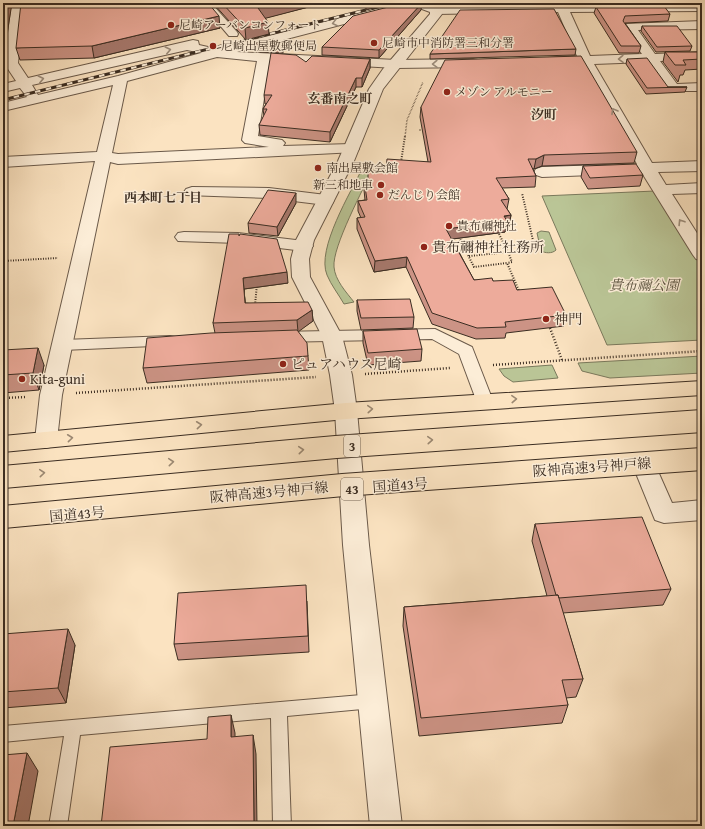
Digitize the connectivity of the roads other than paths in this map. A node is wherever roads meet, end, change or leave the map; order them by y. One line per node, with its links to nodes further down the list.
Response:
1 (18, 3): 23 (street)
2 (206, 3): 12 (street)
3 (414, 3): 9 (street); 14 (street, one-way to 14)
4 (606, 5): 7 (street); 8 (street)
5 (480, 6): 6 (street); 9 (street)
6 (546, 6): 8 (street)
7 (702, 7)
8 (562, 8): 18 (street)
9 (436, 10): 21 (street)
10 (702, 25): 17 (street)
11 (248, 30): 12 (street)
12 (233, 34): 13 (street)
13 (187, 46): 14 (street); 23 (street, one-way to 13)
14 (217, 53): 16 (street); 22 (street)
15 (702, 56): 17 (street)
16 (264, 58): 21 (street); 28 (street)
17 (652, 58): 18 (street, one-way to 18); 24 (street)
18 (585, 60): 19 (street); 32 (street, one-way to 18)
19 (538, 61)
20 (484, 62): 21 (street, one-way to 21)
21 (396, 64): 28 (street)
22 (121, 79): 26 (street); 29 (street)
23 (23, 84): 25 (street); 26 (street)
24 (702, 87)
25 (3, 88)
26 (35, 100): 27 (street)
27 (3, 107)
28 (343, 149): 29 (street); 37 (street)
29 (105, 156): 30 (street); 44 (street)
30 (3, 162)
31 (702, 166): 32 (street)
32 (647, 168): 33 (street); 35 (street)
33 (542, 172)
34 (702, 188): 35 (street)
35 (661, 190): 40 (street, one-way to 35)
36 (192, 192): 37 (street)
37 (326, 200): 39 (street)
38 (184, 237): 39 (street)
39 (304, 246): 41 (street)
40 (702, 255)
41 (332, 336): 42 (street); 46 (street); 47 (street)
42 (252, 338)
43 (189, 340): 44 (street)
44 (63, 345): 49 (street)
45 (702, 388): 46 (highway, one-way to 45)
46 (484, 401): 47 (highway, one-way to 46)
47 (346, 411): 49 (highway, one-way to 47); 55 (street)
48 (702, 421): 54 (highway, 3, one-way to 48, bridge)
49 (46, 440): 50 (highway)
50 (3, 444)
51 (702, 459): 57 (highway, 阪神高速3号神戸線, bridge)
52 (702, 463): 53 (highway, 国道43号 / 43)
53 (645, 466): 55 (highway, 国道43号 / 43); 56 (street)
54 (3, 477)
55 (352, 488): 58 (highway, 国道43号 / 43); 59 (street)
56 (702, 510)
57 (3, 517)
58 (3, 521)
59 (373, 701): 60 (lane); 65 (street)
60 (279, 710): 61 (lane); 64 (lane)
61 (73, 728): 62 (lane); 63 (lane)
62 (3, 734)
63 (58, 826)
64 (282, 826)
65 (386, 826)

